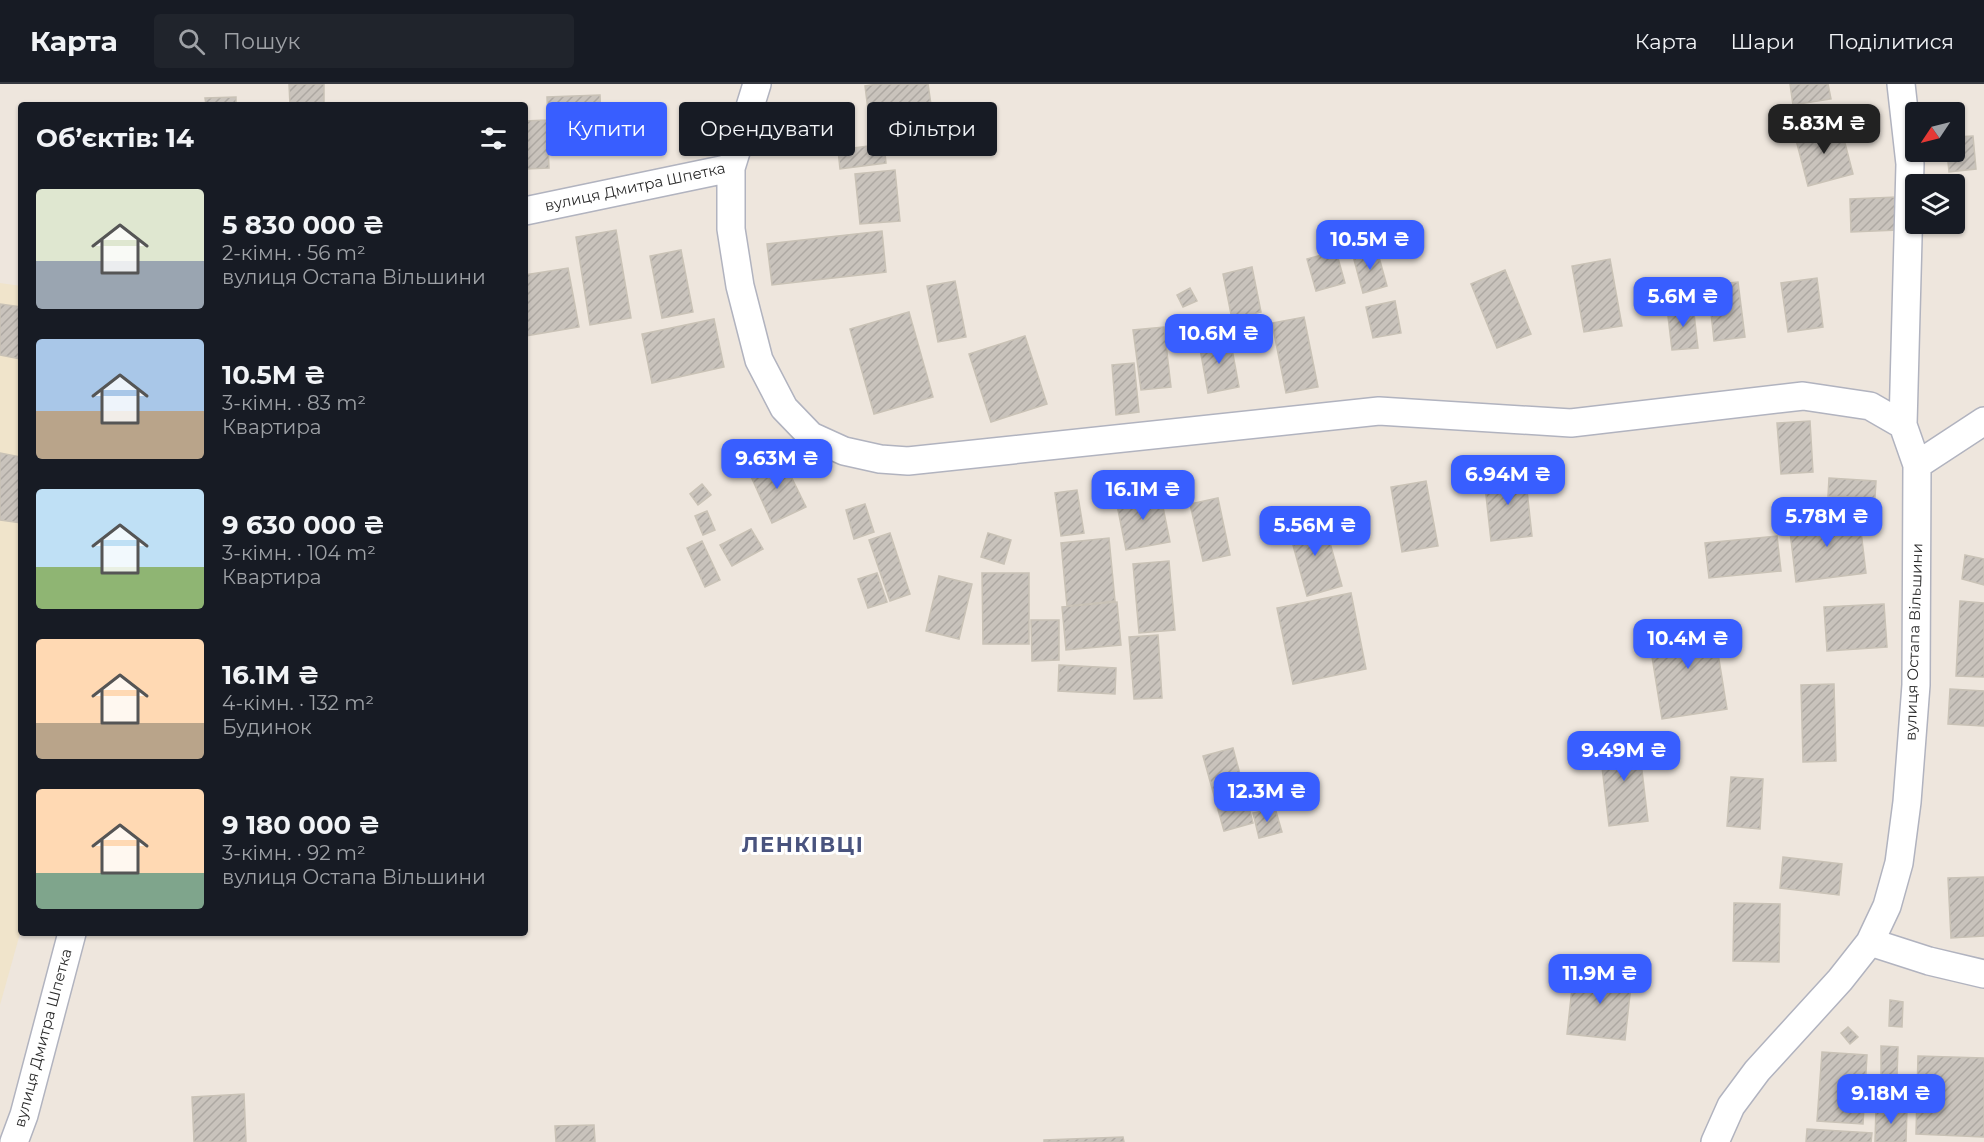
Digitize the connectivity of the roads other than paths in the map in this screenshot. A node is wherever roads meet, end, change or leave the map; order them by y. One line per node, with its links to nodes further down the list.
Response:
1 (757, 84): 3 (street, вулиця Дмитра Шпетка)
2 (1901, 84): 6 (street, вулиця Остапа Вільшини)
3 (731, 168): 4 (street, вулиця Дмитра Шпетка); 6 (street)
4 (528, 210)
5 (1984, 421): 7 (street)
6 (1903, 425): 7 (street, вулиця Остапа Вільшини)
7 (1917, 465): 9 (street, вулиця Остапа Вільшини)
8 (71, 936): 11 (street, вулиця Дмитра Шпетка)
9 (1870, 942): 10 (street); 12 (street, вулиця Остапа Вільшини)
10 (1984, 974)
11 (14, 1142)
12 (1714, 1142)

